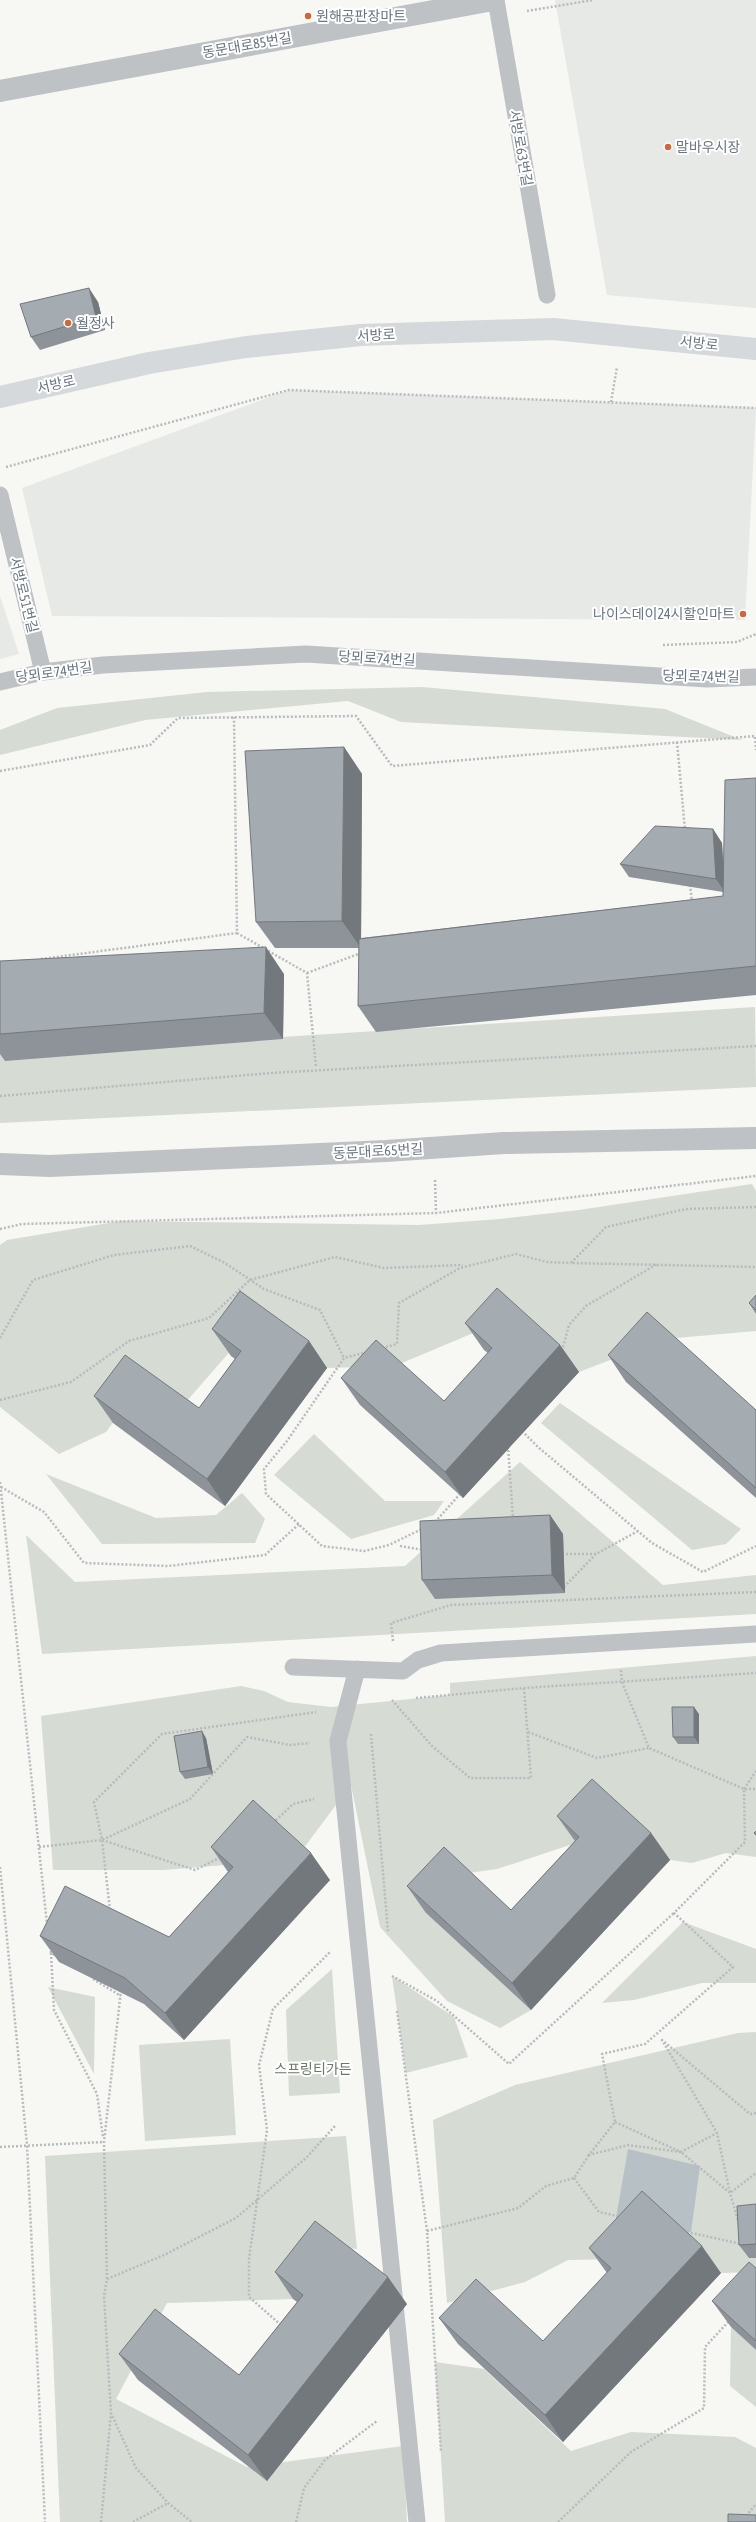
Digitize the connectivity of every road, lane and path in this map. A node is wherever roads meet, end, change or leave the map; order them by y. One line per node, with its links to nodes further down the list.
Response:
1 (495, 0): 4 (street, 동문대로85번길); 5 (lane, 서방로63번길)
2 (593, 0): 3 (path)
3 (524, 12)
4 (0, 90)
5 (547, 296)
6 (756, 349): 7 (main road, 서방로)
7 (0, 397)
8 (756, 408): 9 (path)
9 (0, 468)
10 (0, 495): 11 (lane, 서방로51번길)
11 (43, 672): 12 (lane, 당뫼로74번길); 13 (lane, 당뫼로74번길)
12 (756, 677)
13 (0, 682)
14 (234, 717): 15 (path); 17 (path); 21 (path)
15 (676, 742): 16 (path); 18 (path)
16 (756, 750)
17 (0, 771)
18 (685, 834)
19 (690, 882): 20 (path)
20 (692, 905)
21 (237, 933): 23 (path); 24 (path)
22 (364, 952): 24 (path)
23 (33, 960)
24 (307, 973): 26 (path)
25 (756, 1046): 27 (path)
26 (316, 1067)
27 (0, 1096)
28 (756, 1138): 29 (street, 동문대로65번길)
29 (0, 1164)
30 (756, 1176): 32 (path)
31 (756, 1207): 33 (path)
32 (0, 1229)
33 (571, 1262): 34 (path); 35 (path)
34 (658, 1264): 36 (path); 39 (path)
35 (469, 1265): 37 (path); 40 (path)
36 (756, 1267)
37 (250, 1280): 38 (path); 40 (path); 41 (path)
38 (0, 1338)
39 (561, 1353)
40 (344, 1358): 47 (path)
41 (0, 1400)
42 (516, 1433): 51 (path)
43 (503, 1447): 49 (path)
44 (0, 1482): 45 (path)
45 (1, 1487): 47 (path); 81 (path)
46 (462, 1491): 48 (path)
47 (298, 1524): 50 (path)
48 (432, 1525)
49 (514, 1525)
50 (426, 1528)
51 (638, 1531): 53 (path); 56 (path)
52 (400, 1546): 54 (path)
53 (756, 1546)
54 (431, 1552)
55 (556, 1554): 56 (path)
56 (596, 1554): 57 (path)
57 (562, 1589)
58 (756, 1592): 59 (path)
59 (391, 1623)
60 (756, 1634): 61 (lane)
61 (618, 1641): 63 (lane); 65 (path)
62 (293, 1667): 63 (lane)
63 (357, 1669): 70 (lane)
64 (756, 1674): 65 (path)
65 (622, 1682): 66 (path); 74 (path)
66 (524, 1688): 67 (path); 72 (path)
67 (412, 1698)
68 (399, 1699): 69 (path)
69 (392, 1700): 70 (path); 72 (path)
70 (347, 1705): 80 (path); 132 (lane)
71 (371, 1732): 87 (path)
72 (528, 1732): 74 (path)
73 (317, 1742): 80 (path)
74 (649, 1748): 76 (path)
75 (756, 1771): 76 (path)
76 (744, 1789): 77 (path); 84 (path)
77 (756, 1789)
78 (319, 1798): 79 (path)
79 (270, 1826)
80 (102, 1840): 81 (path); 82 (path); 85 (path)
81 (39, 1847): 86 (path)
82 (226, 1855)
83 (0, 1867): 104 (path)
84 (674, 1913): 93 (path); 100 (path)
85 (111, 1918)
86 (48, 1930)
87 (389, 1938)
88 (50, 1945): 90 (path)
89 (332, 1950): 111 (path)
90 (51, 1953): 91 (path); 103 (path)
91 (56, 1956)
92 (392, 1968): 93 (path)
93 (392, 1976): 95 (path)
94 (92, 1978): 97 (path)
95 (393, 1982)
96 (120, 1988): 97 (path)
97 (121, 1996): 103 (path)
98 (396, 2010): 117 (path)
99 (756, 2114): 102 (path)
100 (615, 2122): 106 (path); 107 (path)
101 (335, 2126): 111 (path)
102 (717, 2133): 106 (path); 110 (path)
103 (104, 2142): 104 (path); 119 (path)
104 (27, 2145): 105 (path); 127 (path)
105 (0, 2146)
106 (681, 2152): 107 (path); 110 (path)
107 (589, 2155): 109 (path)
108 (756, 2173): 110 (path)
109 (574, 2178): 112 (path); 117 (path)
110 (730, 2193): 113 (path)
111 (257, 2200): 119 (path); 121 (path)
112 (628, 2218)
113 (737, 2220): 114 (path); 115 (path)
114 (744, 2220)
115 (739, 2226)
116 (680, 2230): 118 (path)
117 (427, 2232): 124 (path)
118 (743, 2238)
119 (107, 2279): 122 (path)
120 (730, 2319): 133 (path)
121 (282, 2325)
122 (111, 2413): 125 (path); 128 (path)
123 (379, 2419): 131 (path)
124 (442, 2456)
125 (168, 2504): 129 (path); 130 (path)
126 (756, 2504): 134 (path)
127 (45, 2522)
128 (101, 2522)
129 (133, 2522)
130 (192, 2522)
131 (296, 2522)
132 (417, 2522)
133 (558, 2522)
134 (742, 2522)

